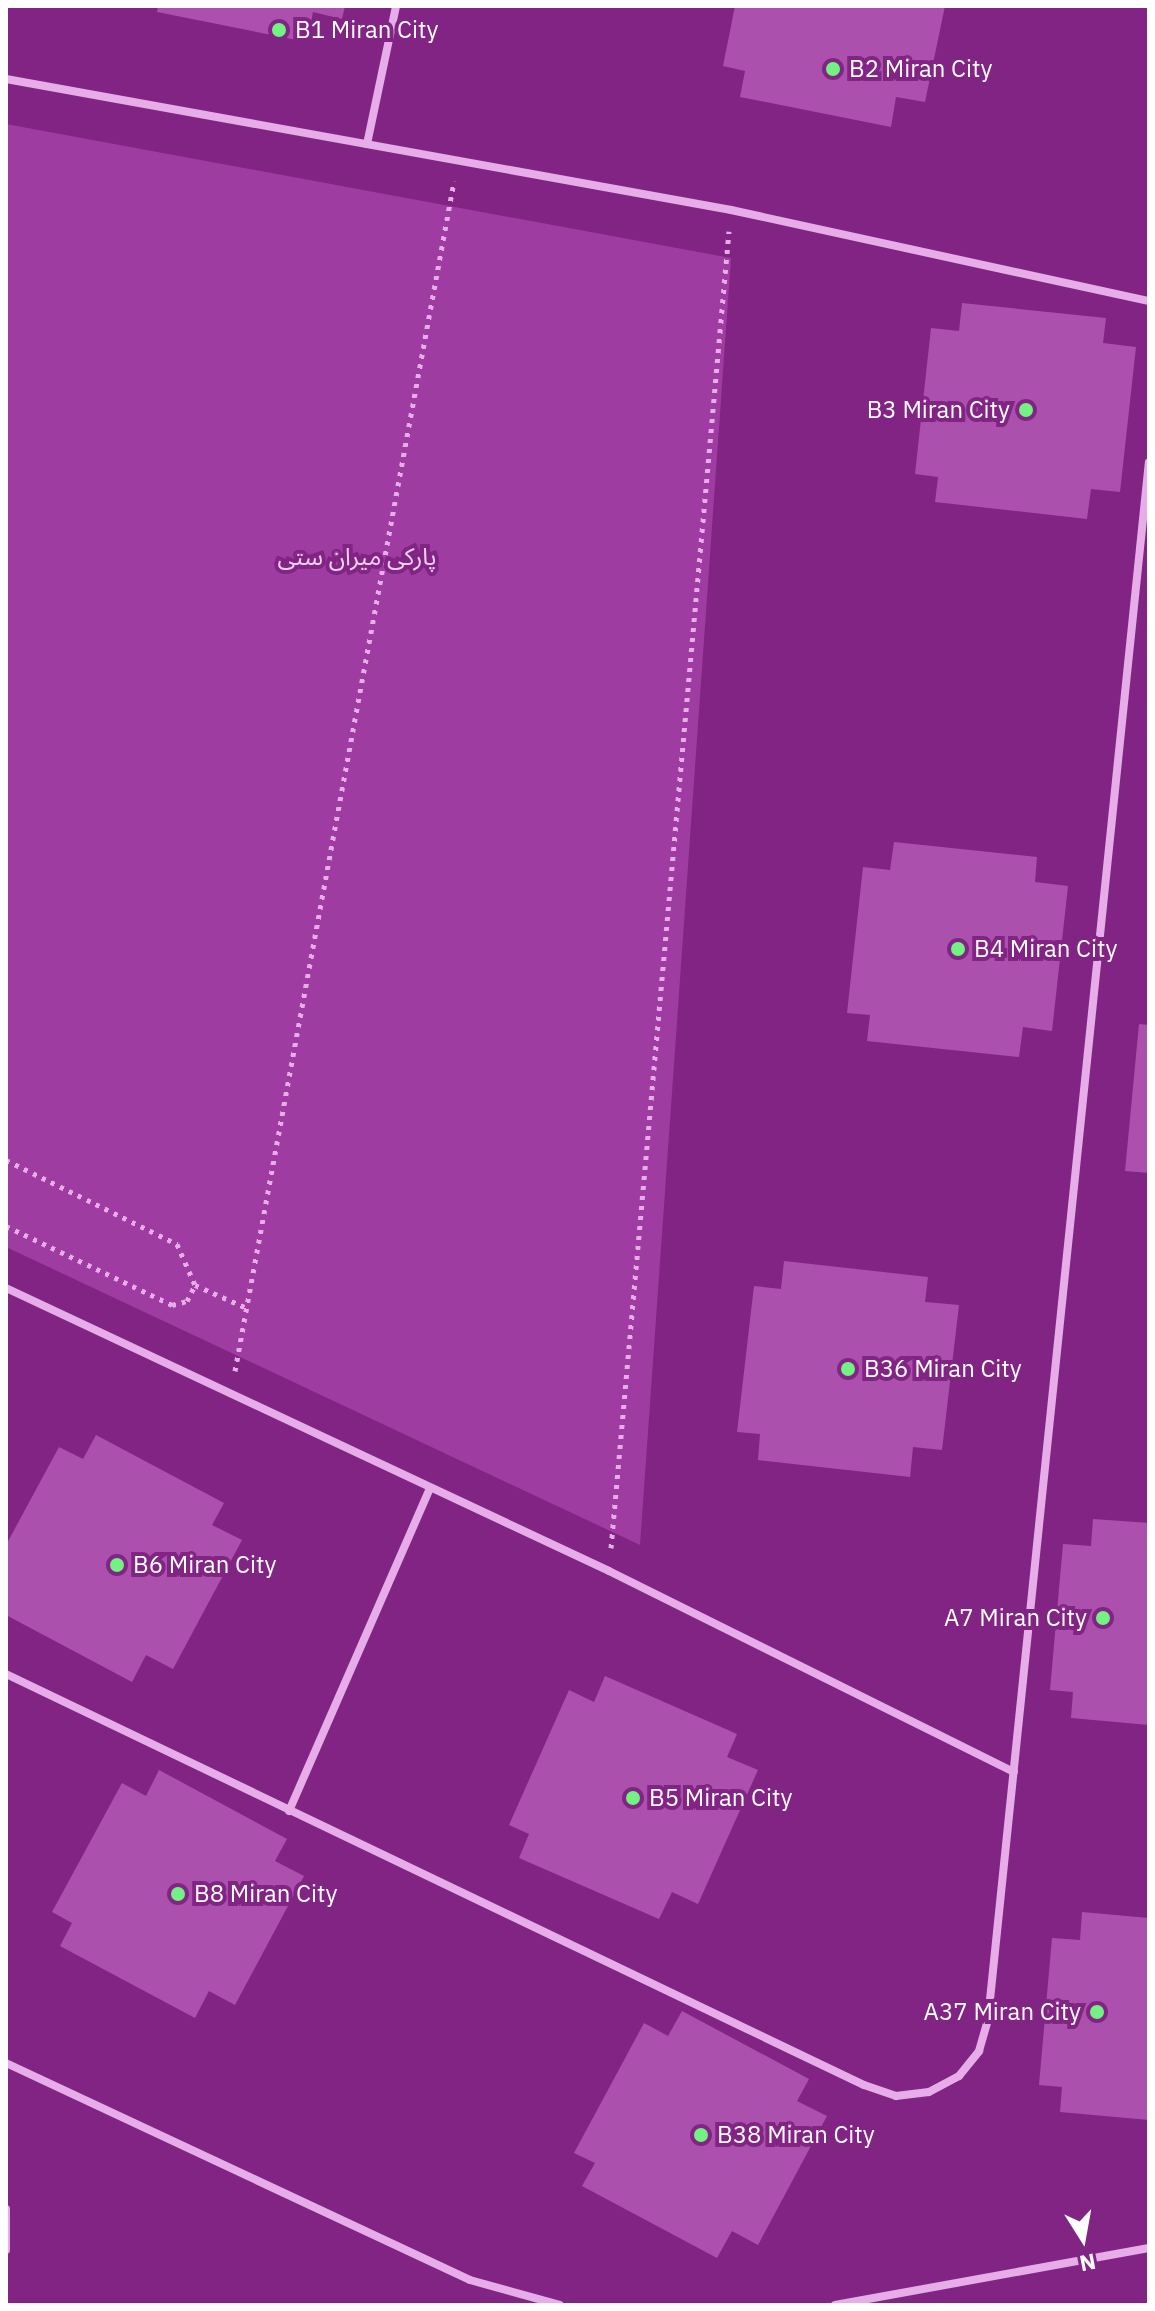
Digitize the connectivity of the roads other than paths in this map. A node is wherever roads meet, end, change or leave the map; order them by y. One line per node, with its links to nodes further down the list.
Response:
1 (396, 6): 3 (street)
2 (6, 79): 3 (street)
3 (367, 144): 4 (street)
4 (1149, 301)
5 (1149, 462): 9 (street)
6 (6, 1288): 7 (street)
7 (430, 1488): 9 (street); 10 (street)
8 (6, 1674): 10 (street)
9 (1014, 1772): 10 (street)
10 (289, 1811)
11 (6, 2063): 15 (street)
12 (6, 2209): 14 (street)
13 (1149, 2248): 16 (street)
14 (6, 2250)
15 (560, 2305)
16 (835, 2305)

